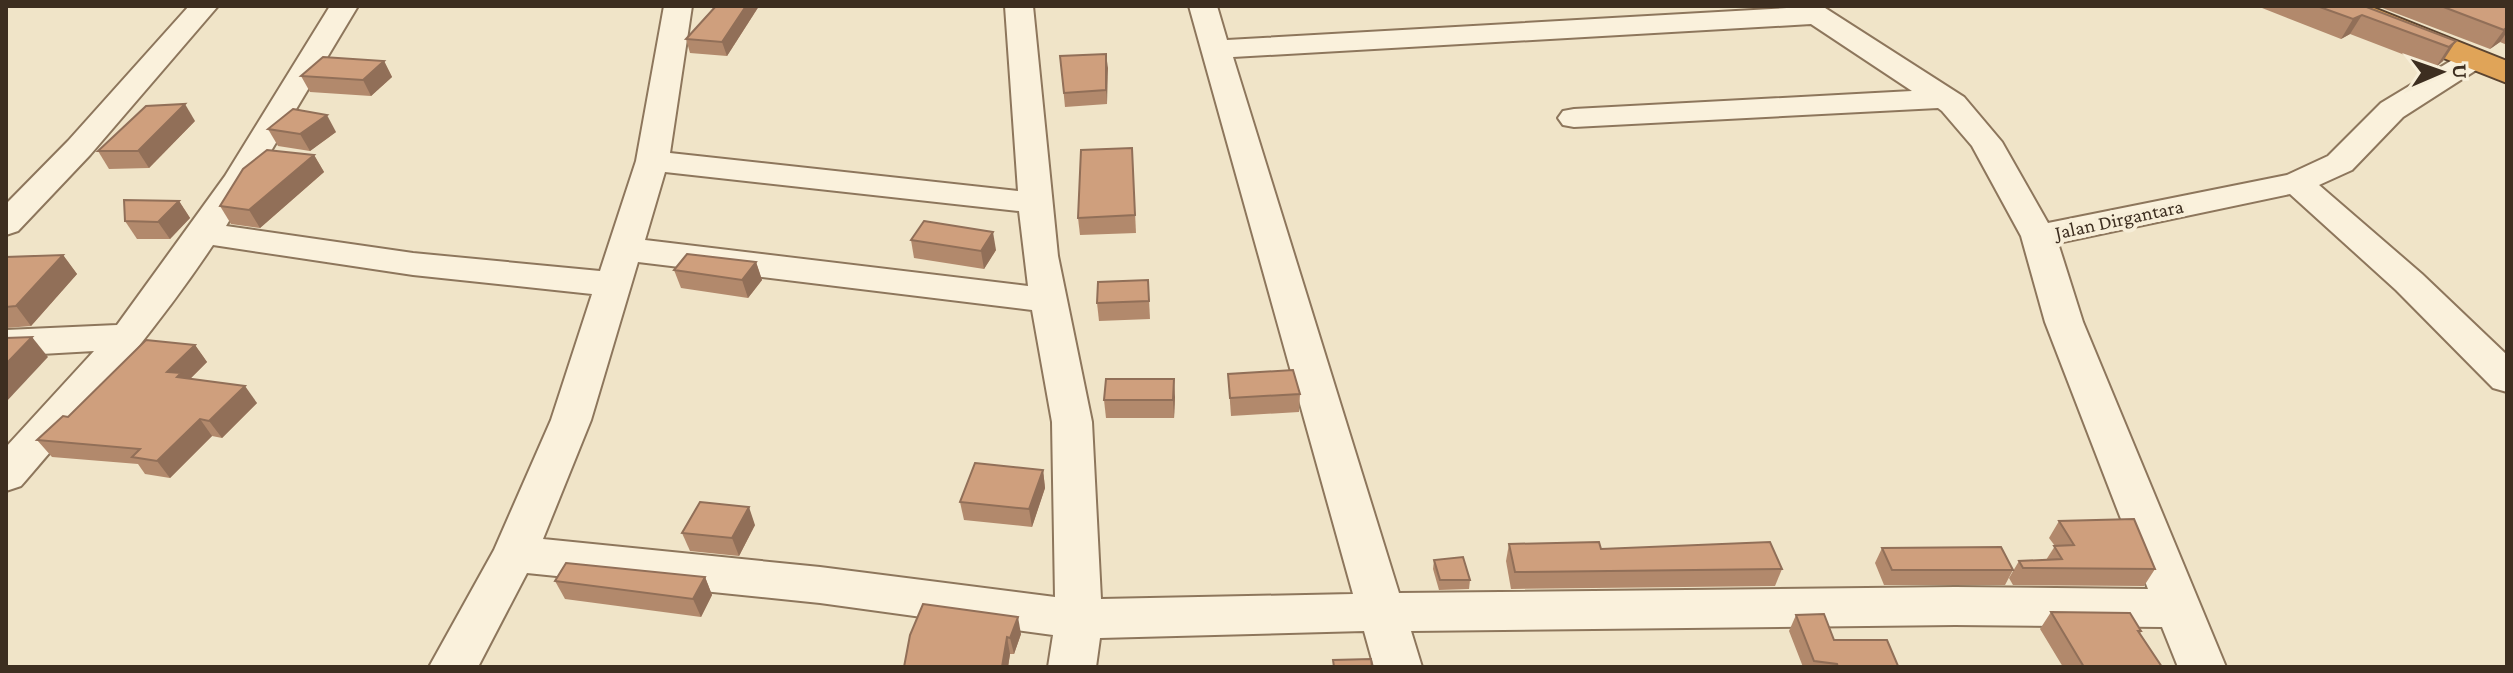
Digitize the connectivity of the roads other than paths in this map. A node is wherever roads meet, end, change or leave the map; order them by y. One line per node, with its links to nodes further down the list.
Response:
1 (204, 6): 15 (street)
2 (344, 6): 16 (street)
3 (678, 6): 12 (street)
4 (1019, 6): 14 (street)
5 (1203, 6): 8 (street)
6 (2340, 6): 9 (highway)
7 (1810, 10): 8 (street); 10 (street)
8 (1216, 49): 26 (street)
9 (2490, 66): 13 (street, Jalan Dirgantara)
10 (1945, 98): 11 (street); 17 (street)
11 (1574, 118)
12 (652, 161): 14 (street); 18 (street)
13 (2297, 183): 17 (street, Jalan Dirgantara); 22 (street)
14 (1035, 203): 19 (street)
15 (6, 224)
16 (202, 233): 18 (street); 20 (street)
17 (2038, 236): 25 (street, Jalan Dirgantara)
18 (619, 266): 19 (street); 24 (street)
19 (1046, 300): 27 (street)
20 (127, 337): 21 (street); 23 (street)
21 (6, 343)
22 (2507, 378)
23 (6, 475)
24 (515, 554): 27 (street); 28 (street)
25 (2177, 608): 26 (street); 31 (street, Jalan Dirgantara)
26 (1381, 612): 27 (street); 30 (street)
27 (1079, 619): 29 (street)
28 (453, 667)
29 (1072, 667)
30 (1398, 667)
31 (2202, 667)

